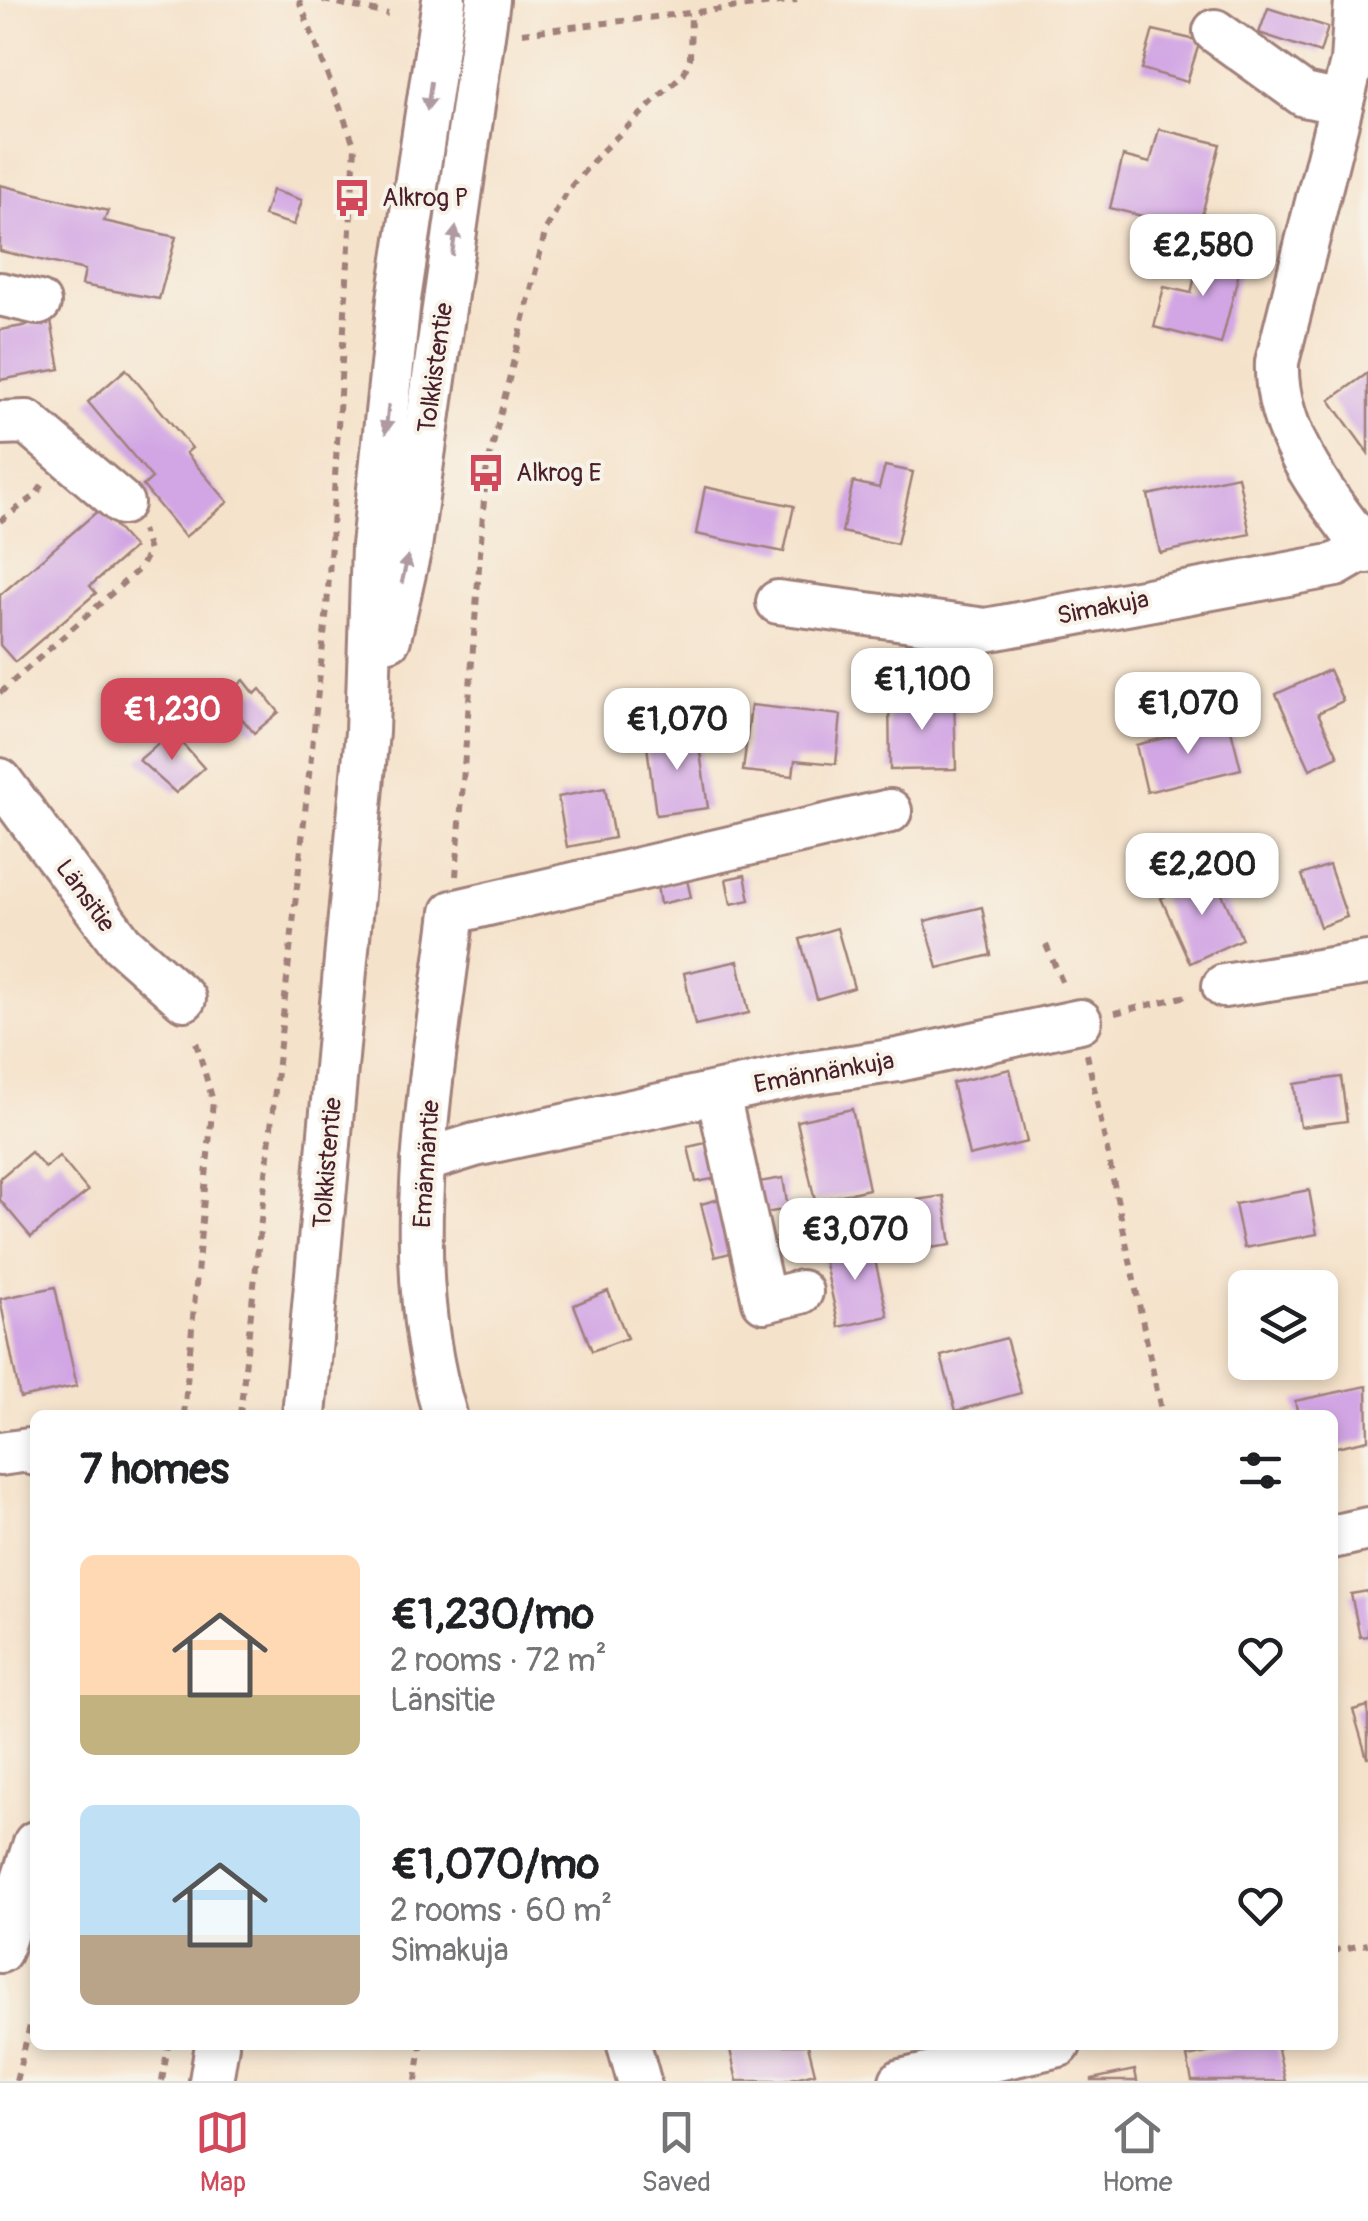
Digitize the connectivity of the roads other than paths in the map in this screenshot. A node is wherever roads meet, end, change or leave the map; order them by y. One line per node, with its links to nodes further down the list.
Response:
1 (444, 0): 10 (street, Tolkkistentie, one-way to 10)
2 (488, 0): 10 (street, Tolkkistentie, one-way to 2)
3 (1356, 0): 5 (street)
4 (1215, 31): 5 (street)
5 (1342, 103): 8 (street)
6 (0, 422): 7 (street)
7 (122, 503)
8 (1366, 550): 9 (street, Simakuja)
9 (778, 602)
10 (367, 732): 20 (street, Tolkkistentie)
11 (0, 780): 15 (street, Länsitie)
12 (890, 811): 18 (street, Emännäntie)
13 (1368, 963): 14 (street)
14 (1224, 986)
15 (184, 1000)
16 (1080, 1022): 17 (street, Emännänkuja)
17 (718, 1094): 18 (street, Emännänkuja); 19 (street)
18 (423, 1161): 21 (street, Emännäntie)
19 (801, 1292)
20 (304, 1410)
21 (444, 1410)
22 (30, 1451): 23 (street)
23 (0, 1454)
24 (1368, 1529): 25 (street)
25 (1338, 1535)
26 (30, 1858): 27 (street)
27 (0, 1951)
28 (216, 2050): 32 (street)
29 (238, 2050): 33 (street)
30 (630, 2050): 34 (street)
31 (1037, 2050): 35 (street)
32 (211, 2081)
33 (237, 2081)
34 (639, 2081)
35 (901, 2081)

